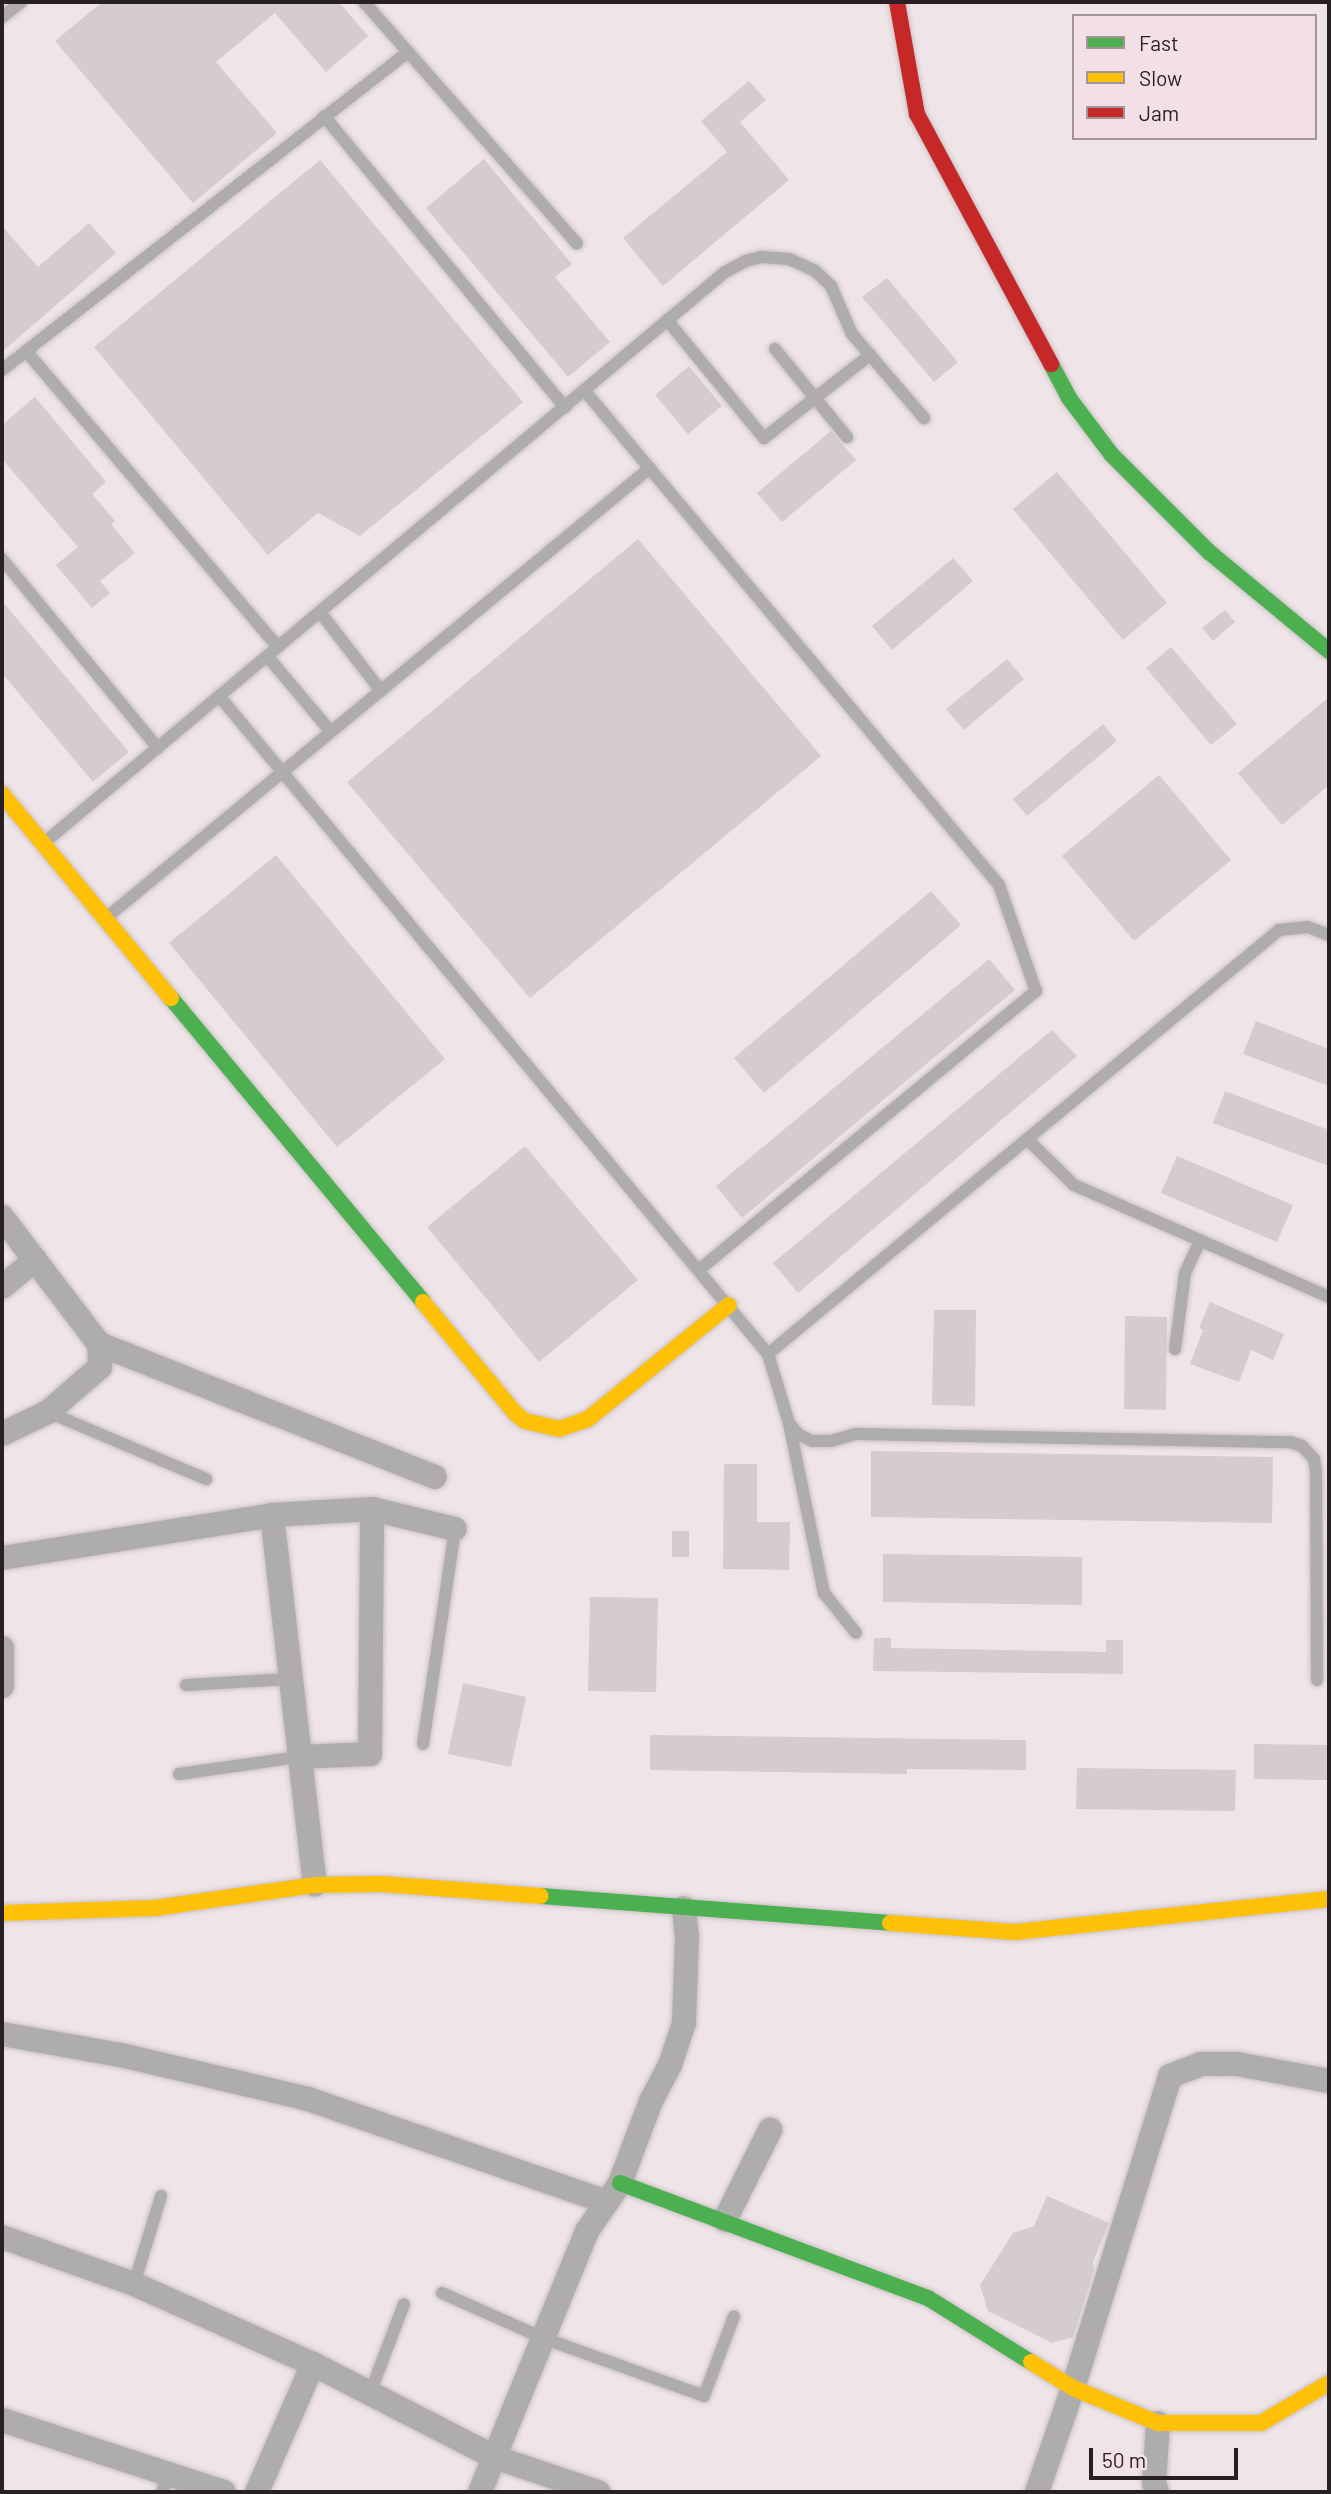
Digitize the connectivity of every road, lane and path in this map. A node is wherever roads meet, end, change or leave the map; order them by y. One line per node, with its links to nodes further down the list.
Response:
1 (21, 2): 4 (lane)
2 (364, 2): 5 (lane)
3 (897, 2): 22 (main road)
4 (2, 18)
5 (408, 52): 6 (lane); 7 (lane)
6 (324, 116): 10 (lane); 15 (lane)
7 (577, 244)
8 (667, 320): 11 (lane); 13 (lane); 14 (lane)
9 (775, 349): 14 (lane)
10 (26, 351): 12 (lane); 21 (lane)
11 (870, 355): 14 (lane); 16 (lane)
12 (2, 370)
13 (584, 390): 15 (lane); 18 (lane)
14 (816, 398): 17 (lane)
15 (565, 407): 20 (lane)
16 (924, 418)
17 (848, 438)
18 (650, 468): 24 (lane); 37 (lane)
19 (2, 559): 27 (lane)
20 (320, 612): 21 (lane); 24 (lane)
21 (278, 647): 23 (lane)
22 (1329, 651)
23 (267, 656): 25 (lane); 26 (lane)
24 (382, 691): 26 (lane)
25 (219, 696): 27 (lane); 28 (lane)
26 (331, 732): 28 (lane)
27 (158, 748): 30 (lane)
28 (283, 772): 31 (lane); 37 (lane)
29 (2, 794): 30 (main road)
30 (44, 843): 31 (main road)
31 (106, 918): 40 (main road)
32 (1329, 935): 33 (lane)
33 (1027, 1139): 35 (lane); 43 (lane)
34 (2, 1217): 36 (street)
35 (1200, 1241): 39 (lane); 42 (lane)
36 (35, 1260): 38 (street); 41 (street)
37 (699, 1270): 40 (lane)
38 (2, 1287)
39 (1329, 1297)
40 (729, 1305): 43 (lane)
41 (99, 1344): 44 (street); 47 (street)
42 (1175, 1349)
43 (768, 1354): 45 (lane)
44 (48, 1412): 46 (street); 48 (lane)
45 (789, 1423): 49 (lane); 55 (lane)
46 (2, 1434)
47 (435, 1477)
48 (206, 1479)
49 (1316, 1493): 50 (lane); 58 (lane)
50 (1329, 1493)
51 (372, 1509): 52 (street); 53 (street); 62 (street)
52 (272, 1515): 54 (street); 57 (street)
53 (455, 1529): 61 (lane)
54 (2, 1558)
55 (856, 1633)
56 (2, 1648): 60 (street)
57 (289, 1679): 59 (lane); 62 (street)
58 (1317, 1680)
59 (186, 1685)
60 (2, 1686)
61 (423, 1744)
62 (298, 1757): 63 (lane); 64 (street)
63 (179, 1774)
64 (315, 1885): 66 (main road); 67 (main road)
65 (1329, 1899): 66 (main road)
66 (684, 1909): 71 (street)
67 (2, 1913)
68 (2, 2034): 71 (street)
69 (1329, 2081): 82 (street)
70 (770, 2130): 73 (street)
71 (614, 2193): 73 (main road); 79 (street)
72 (161, 2196): 75 (lane)
73 (725, 2220): 82 (main road)
74 (2, 2237): 75 (street)
75 (134, 2284): 80 (street)
76 (442, 2293): 79 (lane)
77 (404, 2304): 83 (lane)
78 (734, 2316): 79 (lane)
79 (542, 2338): 86 (street)
80 (313, 2364): 83 (street); 89 (street)
81 (1329, 2383): 85 (main road)
82 (1073, 2388): 85 (main road); 92 (street)
83 (370, 2393): 86 (street)
84 (2, 2420): 87 (street)
85 (1158, 2423): 93 (street)
86 (494, 2457): 90 (street); 91 (street)
87 (165, 2483): 88 (street)
88 (225, 2492)
89 (257, 2492)
90 (480, 2492)
91 (598, 2492)
92 (1037, 2492)
93 (1157, 2492)

